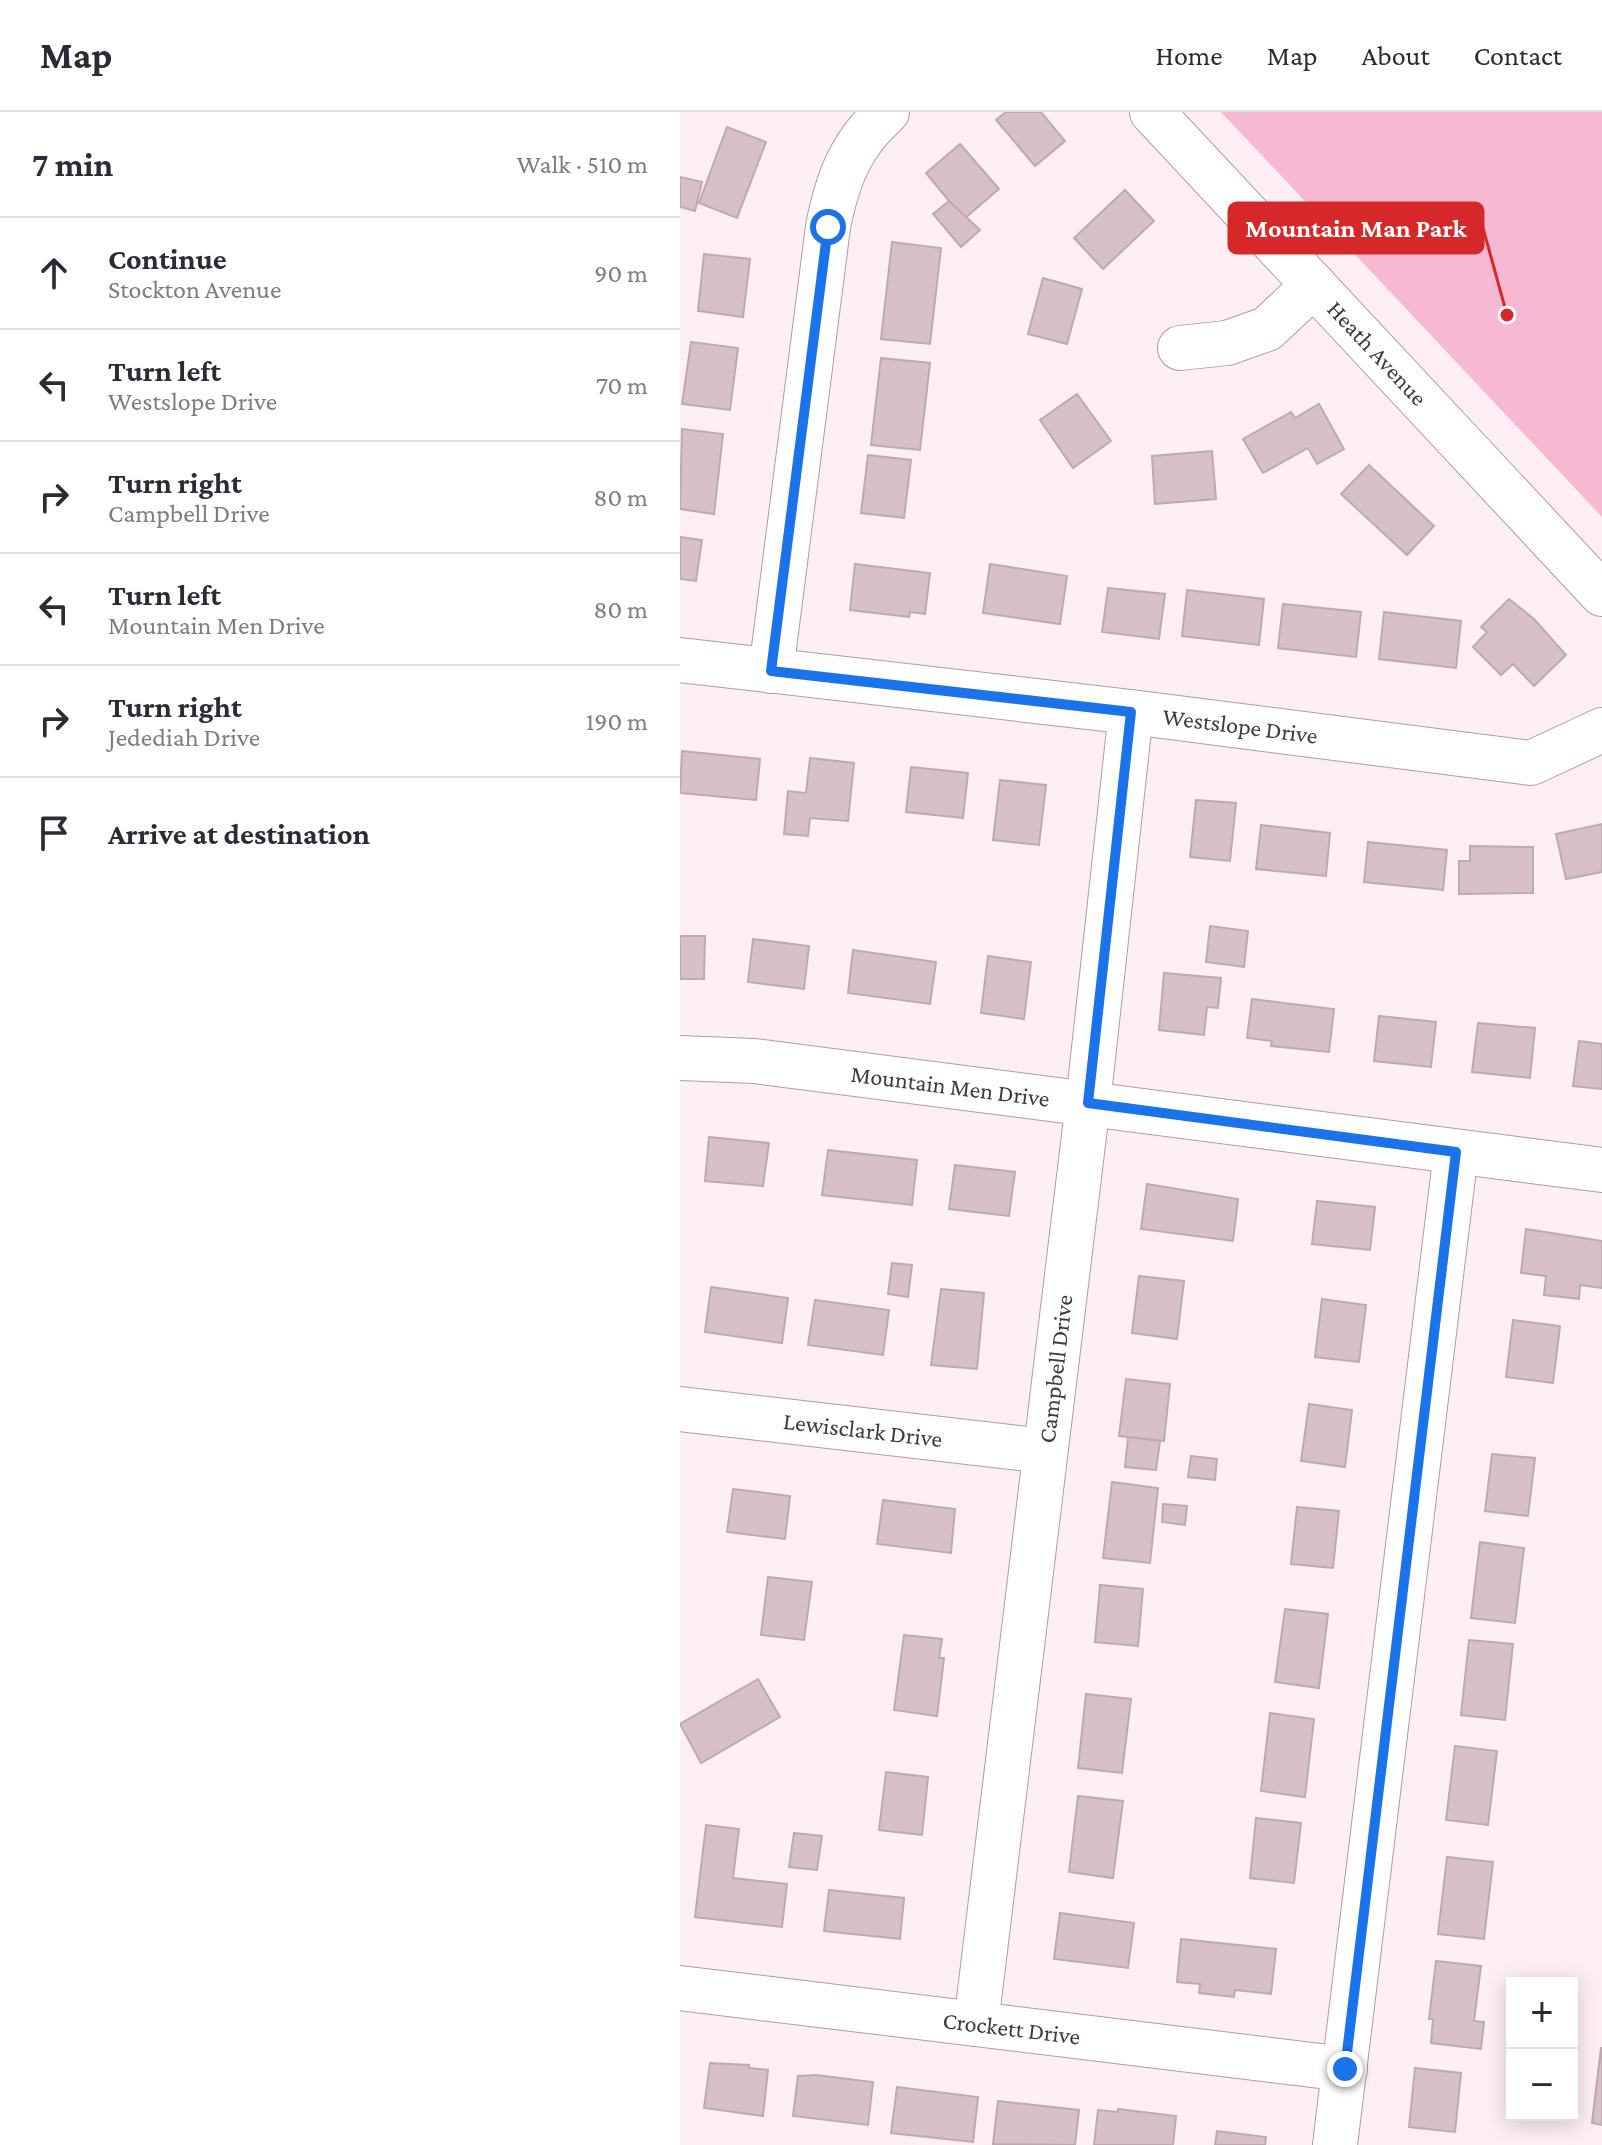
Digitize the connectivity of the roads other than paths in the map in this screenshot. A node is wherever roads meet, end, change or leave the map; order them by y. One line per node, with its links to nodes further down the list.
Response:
1 (887, 112): 7 (street)
2 (1152, 112): 3 (street, Heath Avenue)
3 (1314, 285): 4 (street); 5 (street, Heath Avenue)
4 (1180, 348)
5 (1602, 594)
6 (680, 660): 7 (street, Westslope Drive)
7 (771, 671): 8 (street, Westslope Drive)
8 (1131, 712): 9 (street, Westslope Drive); 11 (street, Campbell Drive)
9 (1602, 730)
10 (680, 1058): 11 (street, Mountain Men Drive)
11 (1088, 1103): 12 (street, Mountain Men Drive); 15 (street, Campbell Drive)
12 (1456, 1152): 13 (street, Mountain Men Drive); 18 (street)
13 (1602, 1170)
14 (680, 1409): 15 (street, Lewisclark Drive)
15 (1045, 1451): 17 (street, Campbell Drive)
16 (680, 1988): 17 (street, Crockett Drive)
17 (976, 2024): 18 (street, Crockett Drive)
18 (1345, 2069): 19 (street)
19 (1335, 2145)

